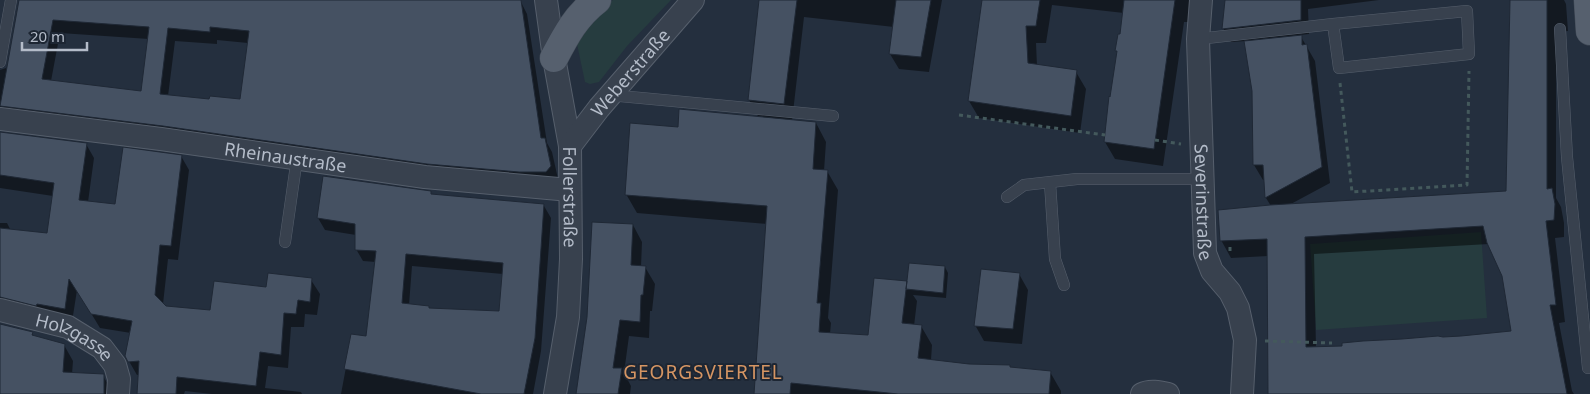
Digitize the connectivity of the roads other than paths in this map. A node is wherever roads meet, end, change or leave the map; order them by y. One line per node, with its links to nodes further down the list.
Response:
1 (11, 0): 12 (lane)
2 (546, 0): 11 (street, Follerstraße)
3 (597, 0): 11 (main road)
4 (693, 0): 13 (street, Weberstraße)
5 (1201, 0): 10 (street, Severinstraße)
6 (1588, 0): 9 (main road)
7 (1333, 24): 7 (lane); 10 (lane)
8 (1560, 28): 25 (lane)
9 (1590, 30)
10 (1198, 39): 18 (street, Severinstraße)
11 (554, 58): 16 (street, Follerstraße)
12 (0, 62)
13 (609, 96): 14 (lane); 16 (street, Weberstraße)
14 (832, 116)
15 (0, 119): 17 (street, Rheinaustraße)
16 (570, 146): 20 (street, Follerstraße)
17 (297, 158): 20 (street, Rheinaustraße); 22 (lane)
18 (1203, 179): 19 (lane); 30 (street, Severinstraße)
19 (1050, 182): 21 (lane); 23 (lane)
20 (570, 190): 27 (street, Follerstraße)
21 (1007, 197)
22 (285, 242)
23 (1064, 286)
24 (0, 310): 26 (street, Holzgasse)
25 (1590, 368)
26 (118, 394)
27 (556, 394)
28 (1142, 394): 29 (street)
29 (1168, 394)
30 (1242, 394)

